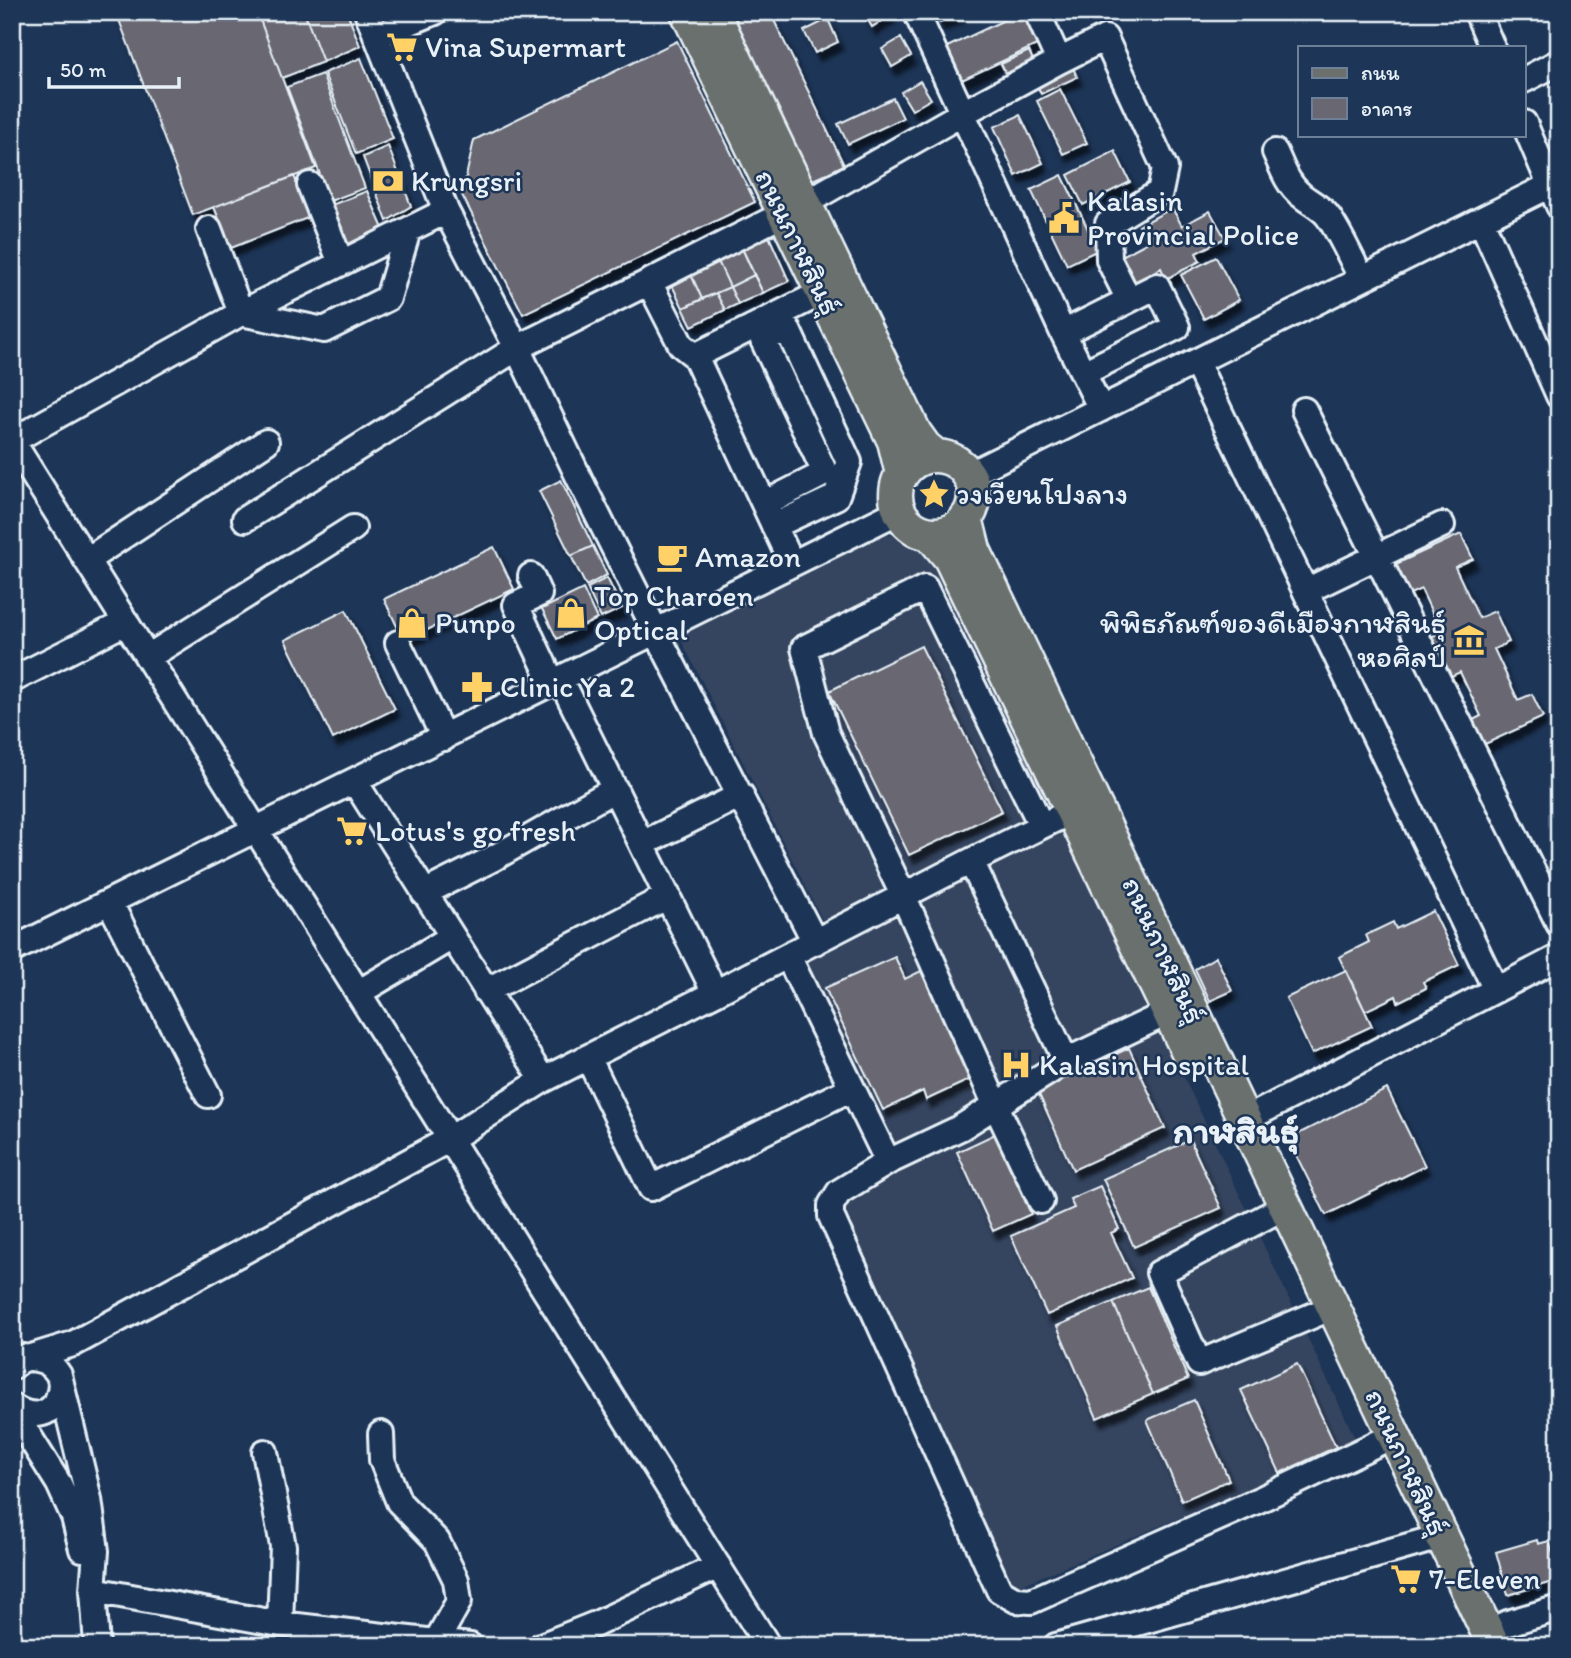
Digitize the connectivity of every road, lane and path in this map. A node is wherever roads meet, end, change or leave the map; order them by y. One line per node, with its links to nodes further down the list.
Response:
1 (367, 12): 8 (street)
2 (435, 12): 8 (street)
3 (687, 12): 18 (main road, ถนนกาฬสินธุ์)
4 (713, 12): 18 (main road, ถนนกาฬสินธุ์)
5 (916, 12): 13 (street)
6 (1037, 12): 10 (street)
7 (1477, 12): 9 (street)
8 (376, 36): 19 (street)
9 (1492, 46)
10 (1059, 61): 13 (street); 27 (street)
11 (1559, 62): 12 (street)
12 (1526, 79)
13 (963, 113): 18 (street); 29 (street)
14 (1526, 127): 17 (street)
15 (1275, 152): 24 (street)
16 (310, 185): 23 (street)
17 (1556, 191): 20 (street)
18 (794, 208): 25 (street); 26 (main road, ถนนกาฬสินธุ์); 39 (main road, ถนนกาฬสินธุ์)
19 (446, 211): 22 (street); 30 (street)
20 (1481, 220): 24 (street); 34 (street)
21 (209, 229): 28 (street)
22 (408, 230): 23 (street); 28 (street)
23 (341, 264): 28 (street)
24 (1362, 279): 32 (street)
25 (649, 282): 30 (street); 31 (street)
26 (823, 292): 31 (street); 40 (main road, ถนนกาฬสินธุ์)
27 (1129, 300): 29 (street); 33 (street)
28 (241, 313): 37 (street)
29 (1063, 333): 33 (street)
30 (517, 348): 45 (street); 56 (street)
31 (695, 356): 42 (street)
32 (1196, 362): 35 (street); 54 (street)
33 (1083, 373): 35 (street)
34 (1559, 396)
35 (1101, 410): 41 (street)
36 (1304, 410): 50 (street)
37 (12, 441): 51 (street)
38 (266, 442): 51 (street)
39 (936, 456): 40 (main road); 41 (main road)
40 (902, 474): 43 (main road)
41 (968, 475): 44 (main road)
42 (764, 504): 47 (street); 47 (street)
43 (899, 512): 49 (main road); 52 (street)
44 (966, 518): 49 (main road); 67 (main road, ถนนกาฬสินธุ์)
45 (245, 519)
46 (1442, 525): 50 (street)
47 (774, 526): 52 (street)
48 (353, 528): 59 (street)
49 (930, 534): 58 (main road, ถนนกาฬสินธุ์)
50 (1377, 558): 54 (street); 76 (street)
51 (87, 559): 55 (street)
52 (792, 564): 56 (street)
53 (531, 576): 62 (street)
54 (1306, 592): 82 (street)
55 (126, 622): 59 (street); 61 (street)
56 (656, 632): 62 (street); 66 (street)
57 (398, 643): 63 (street)
58 (992, 644): 60 (street); 67 (main road, ถนนกาฬสินธุ์)
59 (148, 657): 69 (street)
60 (960, 660): 68 (street); 73 (street)
61 (12, 680)
62 (557, 682): 63 (street); 65 (street)
63 (444, 738): 64 (street)
64 (355, 782): 69 (street); 72 (street)
65 (615, 789): 70 (street); 72 (street)
66 (741, 795): 70 (street); 78 (street)
67 (1083, 806): 68 (street); 86 (main road, ถนนกาฬสินธุ์); 93 (main road, ถนนกาฬสินธุ์)
68 (1041, 825): 71 (street)
69 (256, 830): 75 (street); 84 (street)
70 (642, 844): 74 (street)
71 (971, 861): 73 (street); 88 (street)
72 (425, 893): 77 (street)
73 (904, 895): 78 (street); 92 (street)
74 (668, 896): 83 (street); 85 (street)
75 (110, 903): 79 (street); 91 (street)
76 (1559, 924)
77 (452, 937): 83 (street); 84 (street)
78 (815, 942): 80 (street)
79 (12, 950)
80 (788, 956): 85 (street); 90 (street)
81 (1559, 957): 82 (street)
82 (1496, 990): 93 (street)
83 (486, 991): 89 (street)
84 (358, 993): 94 (street)
85 (715, 993): 87 (street)
86 (1168, 1012): 88 (street); 97 (main road, ถนนกาฬสินธุ์)
87 (588, 1057): 89 (street); 90 (street)
88 (1066, 1061): 92 (street)
89 (543, 1080): 94 (street)
90 (852, 1088): 95 (street)
91 (208, 1095)
92 (996, 1106): 95 (street); 96 (street)
93 (1245, 1120): 97 (main road, ถนนกาฬสินธุ์)
94 (450, 1139): 99 (street); 107 (street)
95 (888, 1162): 104 (street)
96 (1041, 1201)
97 (1277, 1211): 98 (main road, ถนนกาฬสินธุ์); 98 (street)
98 (1325, 1310): 104 (main road, ถนนกาฬสินธุ์); 106 (main road, ถนนกาฬสินธุ์)
99 (73, 1343): 100 (street); 101 (street)
100 (18, 1360): 101 (street)
101 (60, 1379): 102 (street); 108 (street)
102 (12, 1407): 108 (street)
103 (381, 1434): 112 (street)
104 (1378, 1443): 106 (main road, ถนนกาฬสินธุ์)
105 (265, 1452): 110 (street)
106 (1434, 1537): 111 (main road, ถนนกาฬสินธุ์); 117 (street)
107 (718, 1566): 115 (street); 116 (street)
108 (93, 1590): 110 (street); 113 (street)
109 (1559, 1608): 111 (street)
110 (279, 1624): 112 (street)
111 (1486, 1641)
112 (436, 1643): 114 (street)
113 (97, 1646)
114 (470, 1646)
115 (541, 1646)
116 (768, 1646)
117 (1056, 1646)

